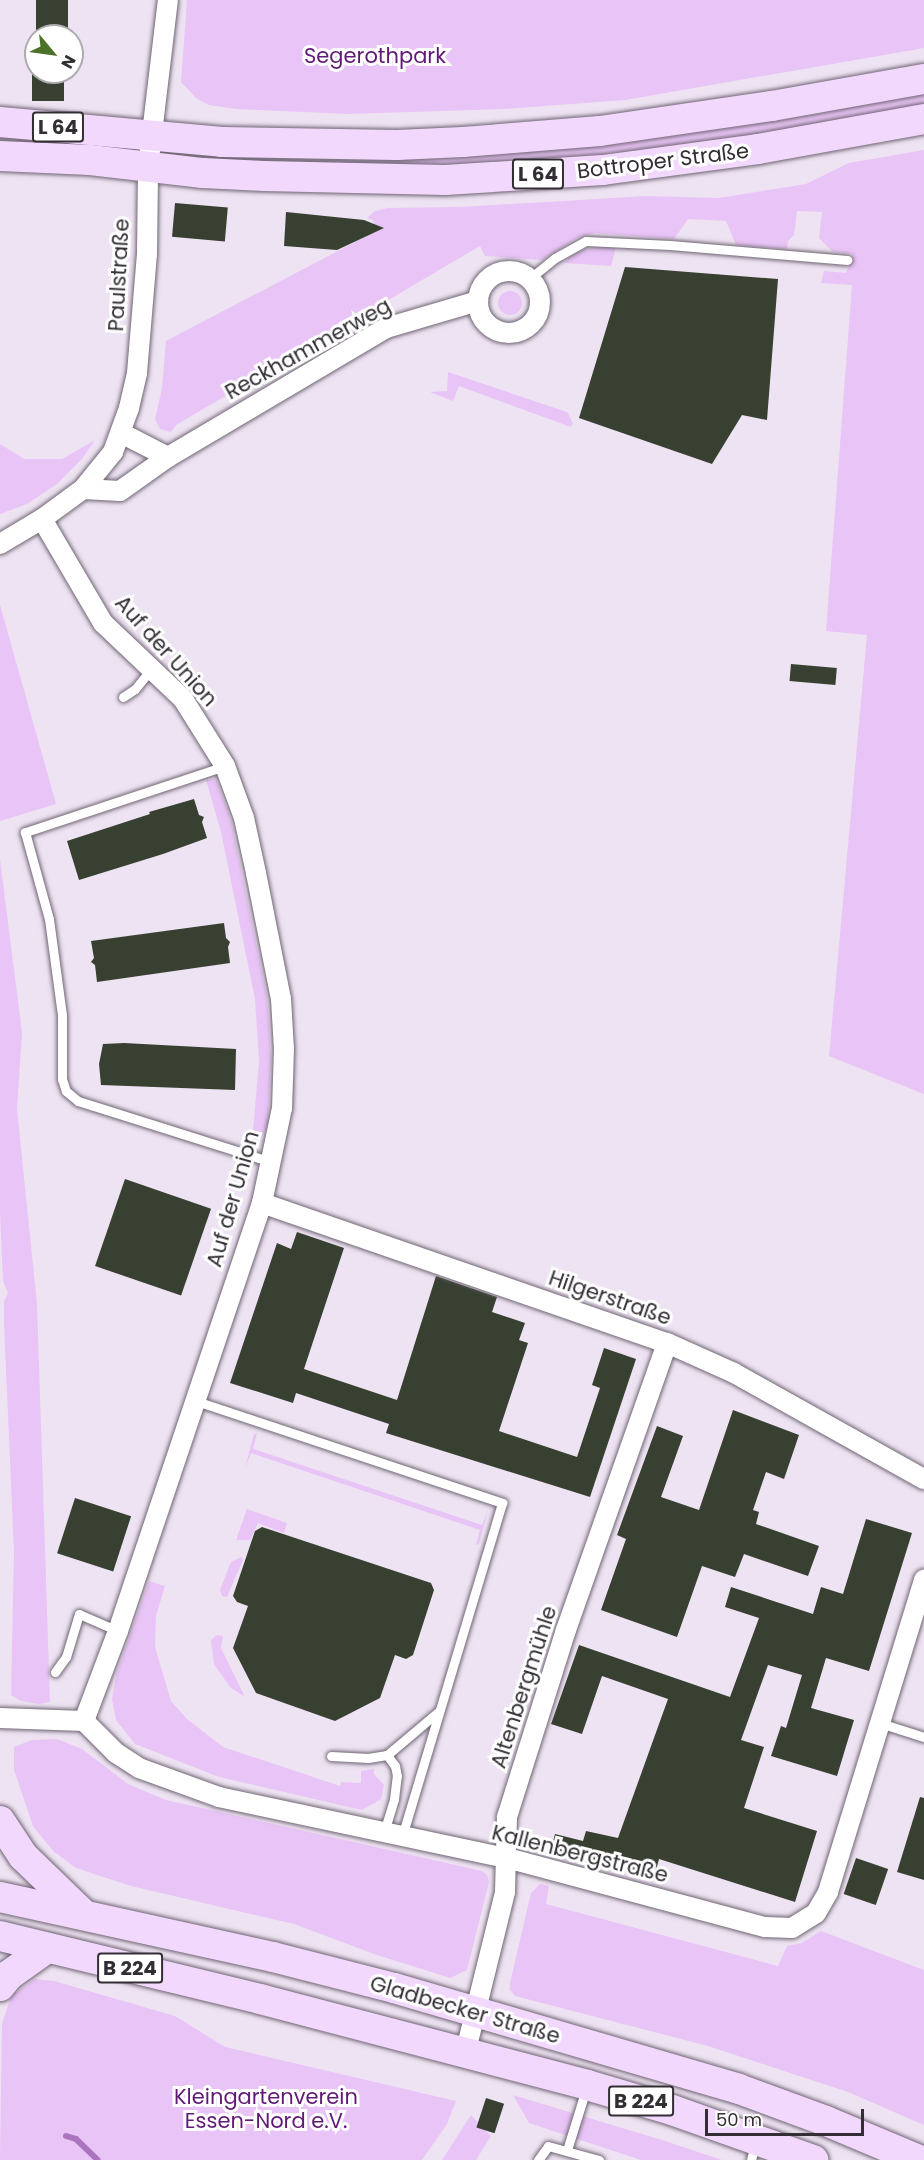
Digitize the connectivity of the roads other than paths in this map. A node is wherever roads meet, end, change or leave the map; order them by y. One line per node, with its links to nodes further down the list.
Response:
1 (168, 0): 5 (street, Paulstraße)
2 (924, 79): 5 (main road, Bottroper Straße / L 64)
3 (924, 120): 7 (main road, Bottroper Straße / L 64)
4 (0, 122): 5 (main road, L 64)
5 (152, 136): 7 (street, Paulstraße)
6 (0, 156): 7 (main road, L 64)
7 (148, 167): 11 (street, Paulstraße)
8 (847, 260): 9 (lane)
9 (530, 279): 10 (street); 10 (street)
10 (478, 301): 12 (street, Reckhammerweg)
11 (121, 433): 12 (street); 13 (street, Paulstraße)
12 (168, 457): 13 (street, Reckhammerweg)
13 (82, 489): 14 (street, Paulstraße)
14 (42, 519): 15 (street); 16 (street, Auf der Union)
15 (0, 544)
16 (153, 668): 17 (lane); 18 (street, Auf der Union)
17 (123, 697)
18 (225, 766): 19 (street, Auf der Union); 19 (lane)
19 (272, 1162): 20 (street, Auf der Union)
20 (262, 1203): 21 (street, Hilgerstraße); 22 (street, Auf der Union)
21 (667, 1343): 23 (street, Hilgerstraße); 36 (street, Altenbergmühle)
22 (196, 1401): 25 (street, Auf der Union); 27 (lane)
23 (924, 1479)
24 (924, 1578): 30 (street, Kallenbergstraße)
25 (118, 1631): 26 (lane); 29 (street, Auf der Union)
26 (55, 1672)
27 (438, 1712): 32 (lane); 35 (lane)
28 (0, 1718): 29 (street)
29 (84, 1721): 35 (street, Kallenbergstraße)
30 (880, 1723): 31 (lane); 36 (street, Kallenbergstraße)
31 (924, 1737)
32 (387, 1755): 33 (lane); 35 (lane)
33 (331, 1756)
34 (0, 1821): 38 (main road)
35 (393, 1834): 36 (street, Kallenbergstraße)
36 (507, 1858): 42 (street, Altenbergmühle)
37 (0, 1897): 38 (main road, Gladbecker Straße / B 224)
38 (82, 1913): 42 (main road, Gladbecker Straße / B 224)
39 (0, 1936): 40 (main road, Gladbecker Straße / B 224)
40 (48, 1948): 41 (main road); 43 (main road, Gladbecker Straße / B 224)
41 (0, 1986)
42 (475, 2013): 43 (street, Altenbergmühle); 50 (main road, Gladbecker Straße / B 224)
43 (465, 2054): 44 (main road, Gladbecker Straße / B 224)
44 (587, 2085): 45 (lane); 46 (main road, Gladbecker Straße / B 224)
45 (567, 2150): 47 (lane); 48 (lane)
46 (754, 2150): 49 (main road, Gladbecker Straße / B 224)
47 (538, 2160)
48 (599, 2160)
49 (813, 2160)
50 (919, 2160)

